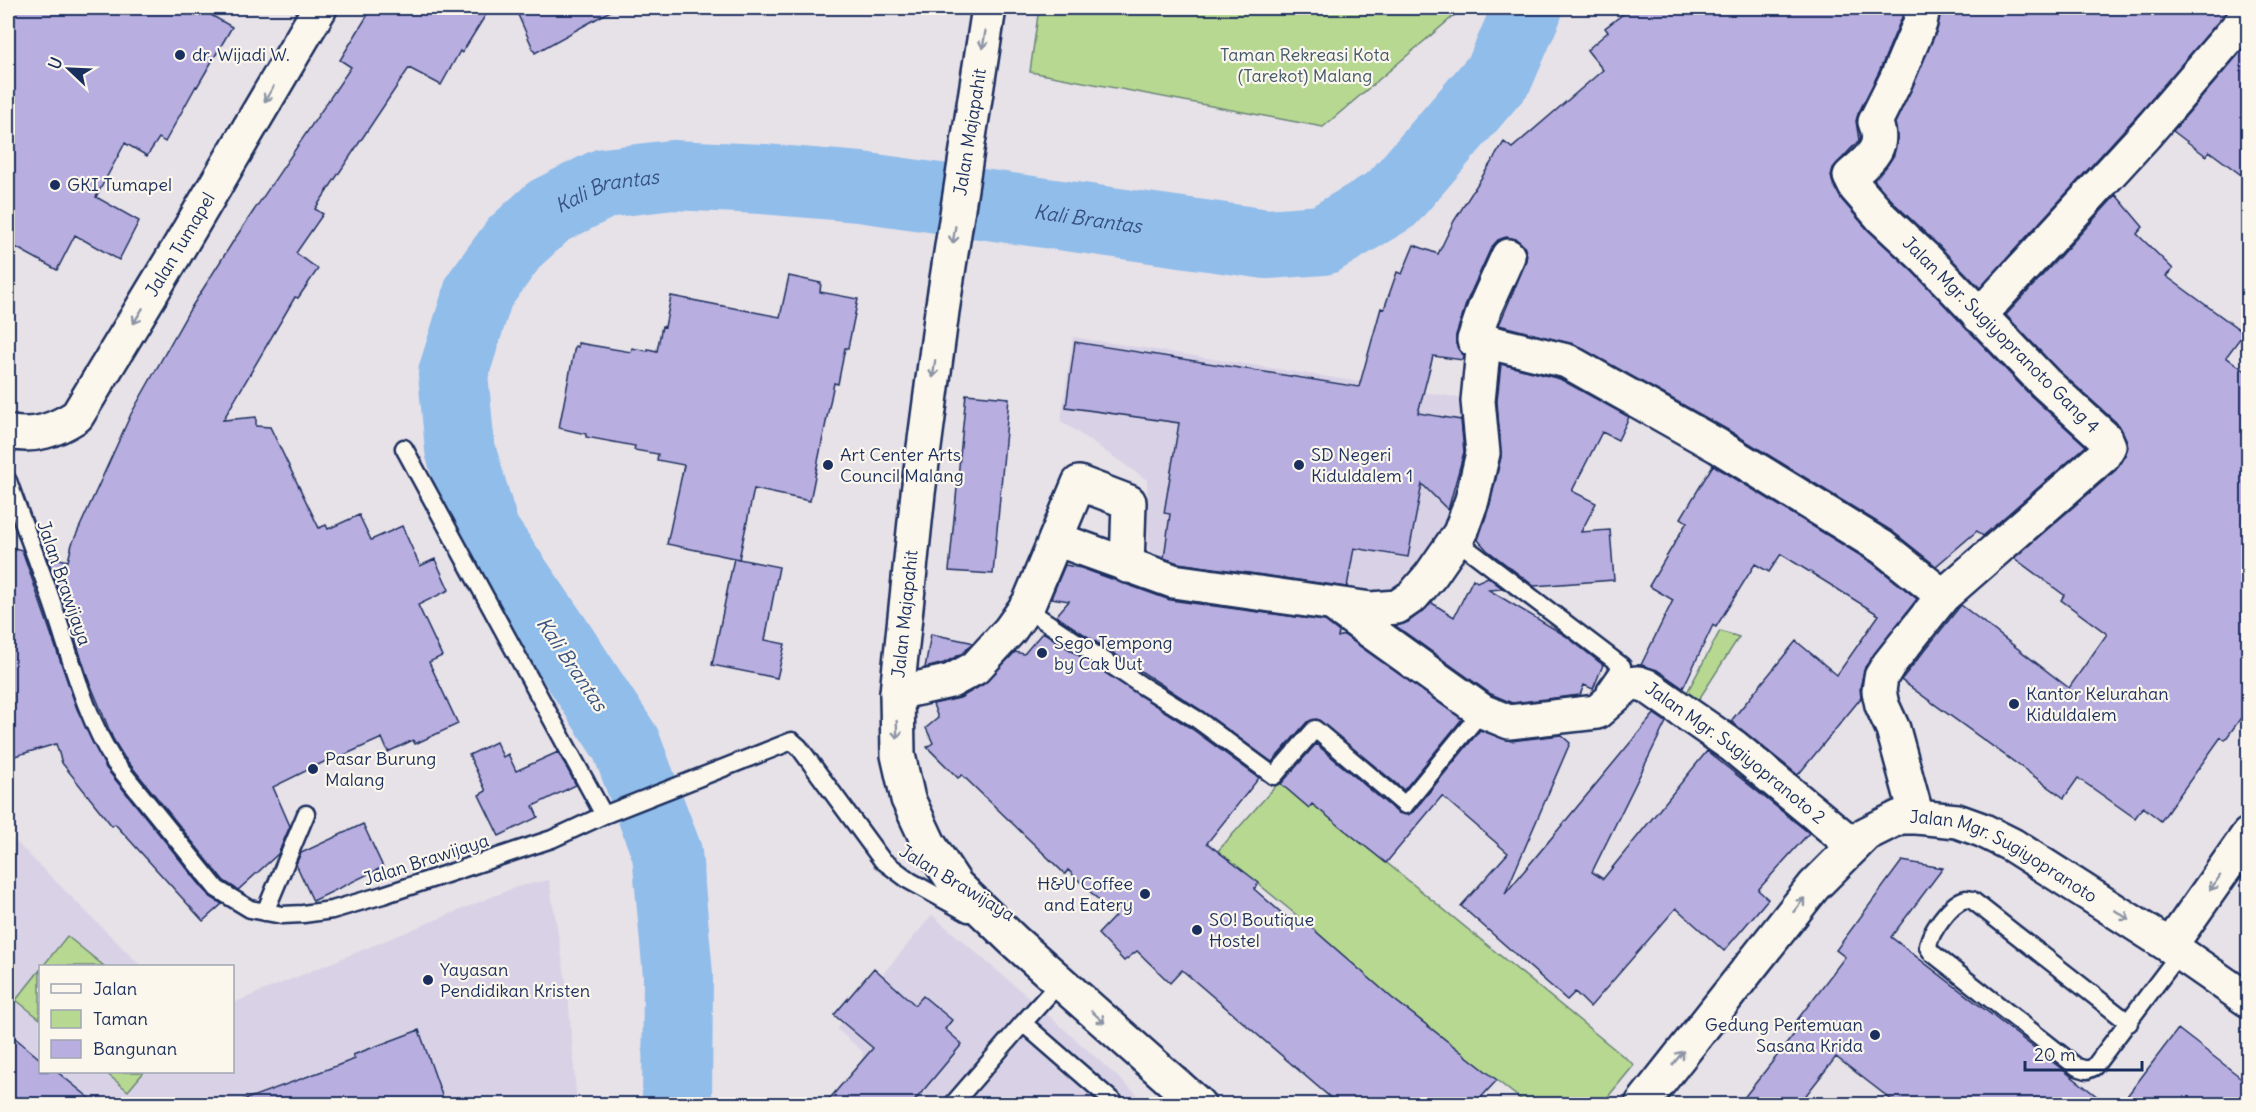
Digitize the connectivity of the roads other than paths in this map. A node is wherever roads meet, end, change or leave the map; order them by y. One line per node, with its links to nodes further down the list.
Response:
1 (320, 8): 8 (street, Jalan Tumapel, one-way to 8)
2 (989, 8): 17 (street, Jalan Majapahit, one-way to 17)
3 (1923, 8): 6 (street, Jalan Mgr. Sugiyopranoto Gang 4)
4 (2246, 22): 6 (street)
5 (1508, 255): 7 (street)
6 (1979, 316): 14 (street, Jalan Mgr. Sugiyopranoto Gang 4)
7 (1484, 340): 12 (street); 14 (street)
8 (8, 432)
9 (404, 448): 21 (lane)
10 (8, 481): 25 (lane, Jalan Brawijaya)
11 (1056, 539): 13 (street); 13 (street); 16 (street)
12 (1456, 540): 15 (street); 19 (lane)
13 (1127, 566): 15 (street)
14 (1943, 596): 22 (street, Jalan Mgr. Sugiyopranoto Gang 4)
15 (1333, 604): 18 (street, Jalan Mgr. Sugiyopranoto 2)
16 (1025, 608): 17 (street); 18 (lane)
17 (897, 693): 26 (street, Jalan Majapahit, one-way to 26)
18 (1482, 711): 19 (street, Jalan Mgr. Sugiyopranoto 2)
19 (1590, 712): 24 (street, Jalan Mgr. Sugiyopranoto 2)
20 (306, 814): 25 (lane)
21 (604, 815): 25 (lane, Jalan Brawijaya); 26 (lane, Jalan Brawijaya)
22 (1917, 817): 24 (street, Jalan Mgr. Sugiyopranoto); 27 (street, Jalan Mgr. Sugiyopranoto, one-way to 27)
23 (2248, 835): 27 (street, one-way to 27)
24 (1854, 846): 35 (street, Jalan Mgr. Sugiyopranoto, one-way to 24)
25 (264, 912)
26 (1014, 941): 28 (street, Jalan Majapahit)
27 (2175, 949): 29 (street, Jalan Mgr. Sugiyopranoto); 31 (lane)
28 (1060, 982): 30 (lane); 34 (street, Jalan Majapahit, one-way to 34)
29 (2248, 1000)
30 (1023, 1023): 32 (lane); 33 (lane)
31 (2129, 1023): 31 (lane)
32 (953, 1104)
33 (1116, 1104)
34 (1198, 1104)
35 (1642, 1104)

